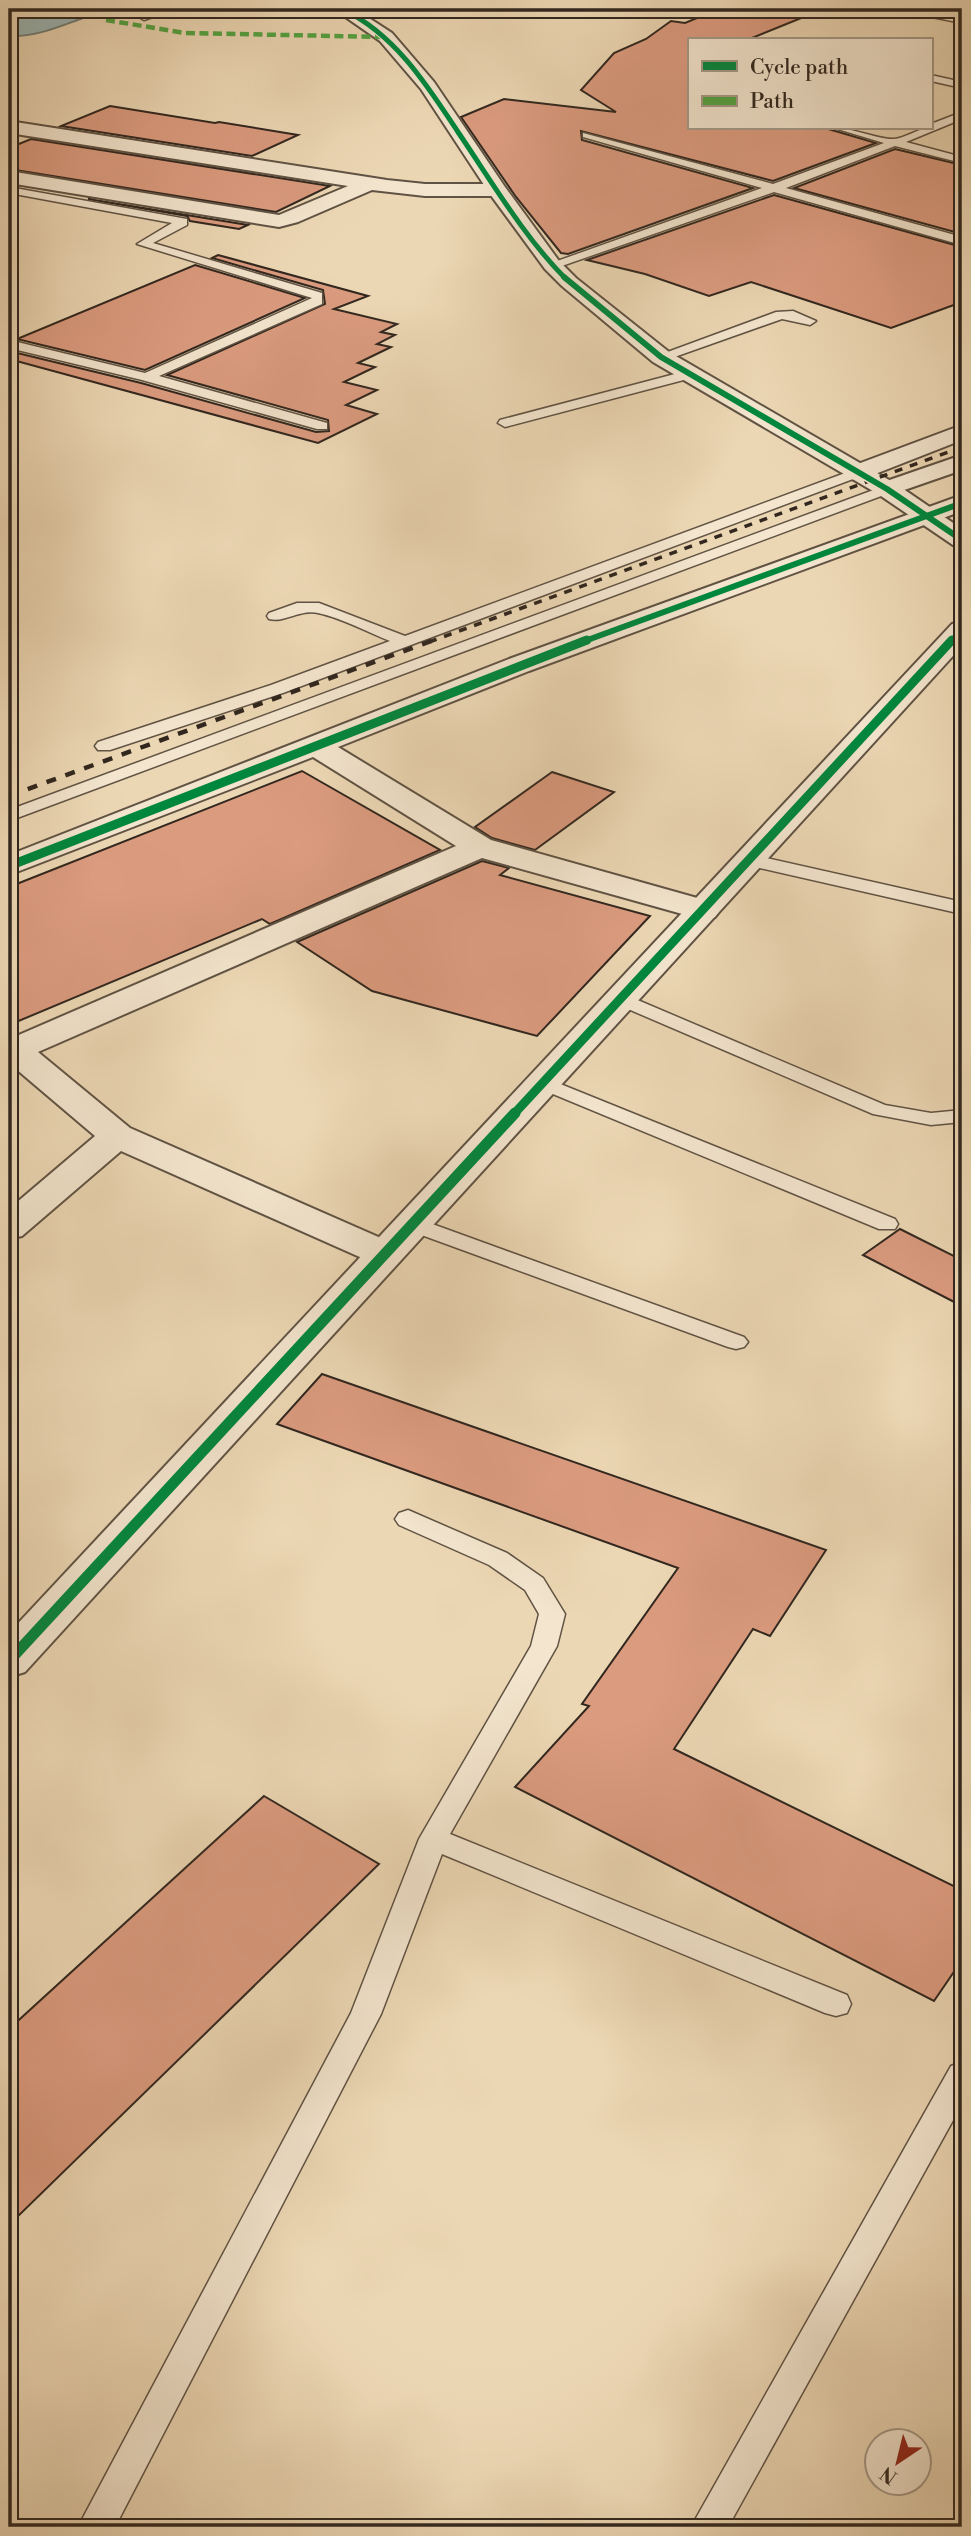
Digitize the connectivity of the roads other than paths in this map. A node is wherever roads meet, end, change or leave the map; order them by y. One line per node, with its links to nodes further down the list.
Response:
1 (171, 9): 4 (lane)
2 (342, 9): 20 (street)
3 (897, 9): 5 (lane)
4 (144, 17)
5 (962, 20)
6 (932, 78): 7 (lane)
7 (962, 85)
8 (962, 115): 10 (lane)
9 (9, 127): 17 (street)
10 (932, 128)
11 (847, 130): 14 (lane)
12 (927, 130): 14 (lane)
13 (587, 135): 18 (lane)
14 (896, 143): 15 (lane); 18 (lane)
15 (962, 160)
16 (9, 177): 17 (street)
17 (371, 183): 20 (street)
18 (776, 188): 21 (lane); 22 (lane)
19 (9, 190): 27 (lane)
20 (496, 190): 22 (street)
21 (962, 242)
22 (552, 265): 25 (street)
23 (810, 321): 25 (lane)
24 (9, 344): 27 (lane)
25 (661, 357): 26 (street)
26 (690, 374): 28 (lane); 32 (street)
27 (146, 377): 29 (lane)
28 (505, 423)
29 (322, 426)
30 (962, 432): 32 (street)
31 (962, 462): 33 (street)
32 (856, 473): 33 (street); 39 (lane)
33 (887, 489): 35 (street); 42 (lane)
34 (962, 503): 35 (street)
35 (925, 515): 36 (street); 40 (street)
36 (962, 540)
37 (275, 616): 39 (lane)
38 (962, 630): 44 (street)
39 (406, 642): 41 (lane)
40 (316, 746): 43 (street); 45 (street)
41 (104, 747)
42 (9, 816)
43 (480, 847): 47 (street); 49 (street)
44 (749, 860): 46 (lane); 47 (street)
45 (9, 866)
46 (962, 908)
47 (704, 910): 48 (street)
48 (621, 999): 50 (street); 51 (lane)
49 (10, 1049): 52 (street)
50 (543, 1083): 53 (street); 54 (lane)
51 (962, 1116)
52 (117, 1136): 55 (street); 56 (street)
53 (413, 1224): 56 (street); 57 (lane)
54 (887, 1224)
55 (9, 1228)
56 (385, 1254): 59 (street)
57 (736, 1342)
58 (408, 1519): 60 (lane)
59 (9, 1661)
60 (433, 1839): 61 (lane); 63 (lane)
61 (836, 2004)
62 (962, 2075): 64 (lane)
63 (96, 2527)
64 (709, 2527)

